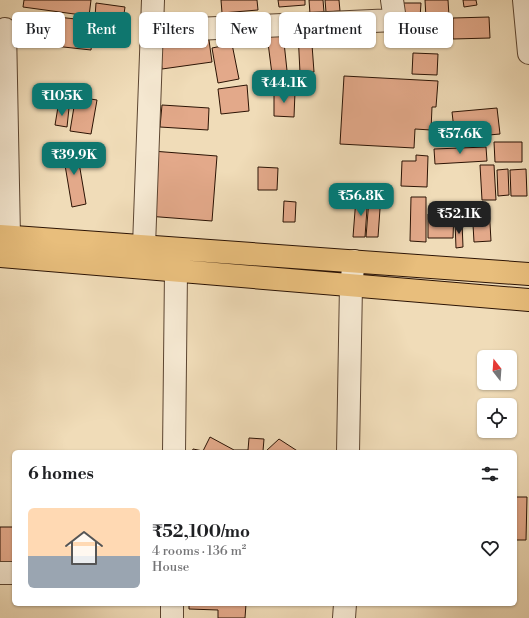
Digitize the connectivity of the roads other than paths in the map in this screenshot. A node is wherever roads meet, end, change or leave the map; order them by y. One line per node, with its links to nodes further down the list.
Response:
1 (153, 0): 4 (street)
2 (392, 0): 6 (street)
3 (524, 0): 5 (street)
4 (153, 12)
5 (528, 27): 9 (street)
6 (208, 28)
7 (5, 29): 10 (street)
8 (151, 48): 11 (street)
9 (529, 53)
10 (3, 243): 11 (main road); 13 (main road)
11 (144, 246): 12 (main road)
12 (354, 261): 14 (main road); 15 (street)
13 (176, 271): 15 (main road); 17 (street)
14 (529, 274)
15 (351, 285): 16 (main road); 18 (street)
16 (529, 300)
17 (174, 450)
18 (348, 450)
19 (0, 573): 20 (street)
20 (12, 573)
21 (172, 606): 23 (street)
22 (345, 606): 24 (street)
23 (172, 618)
24 (344, 618)

